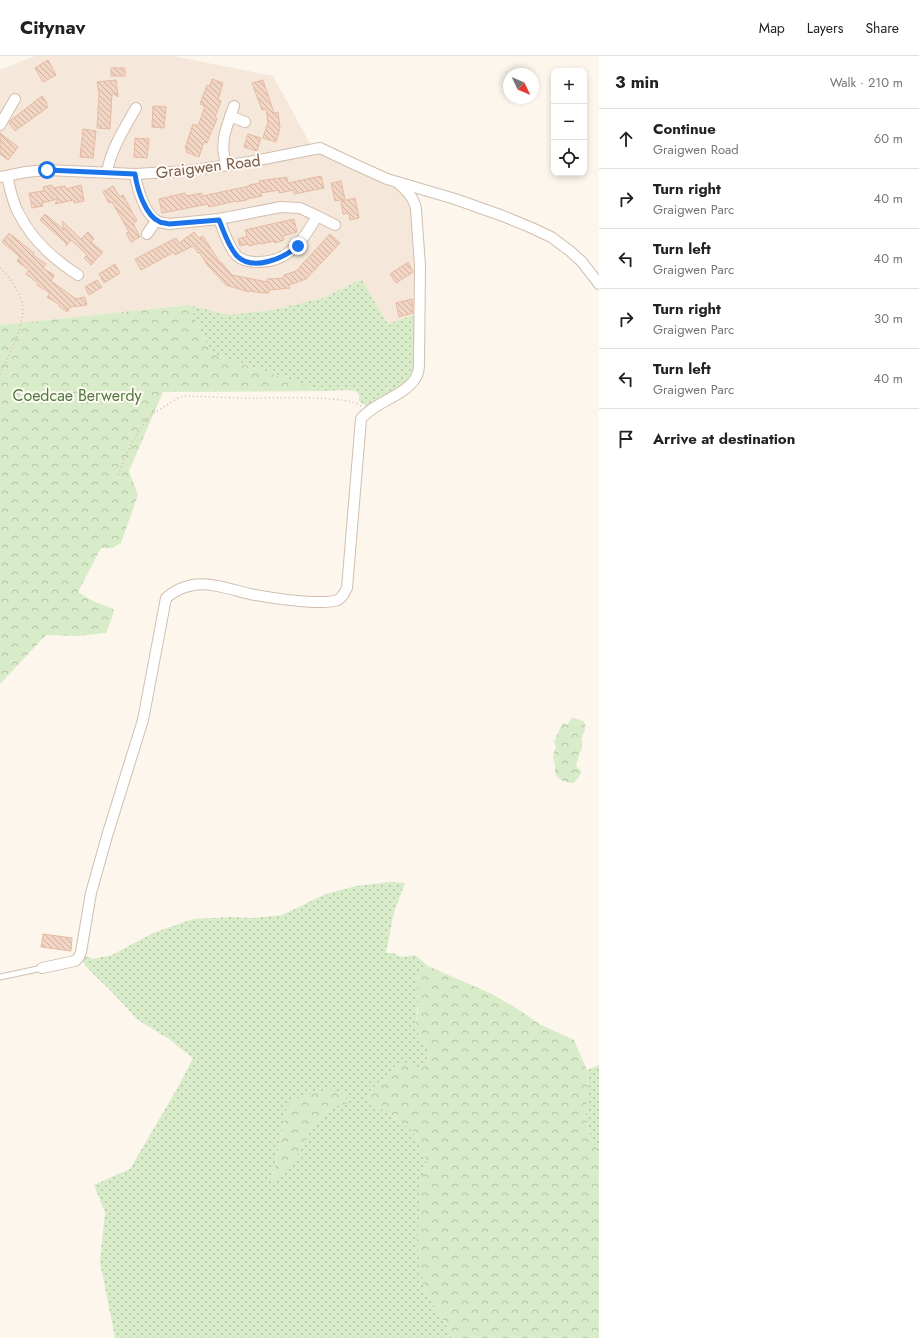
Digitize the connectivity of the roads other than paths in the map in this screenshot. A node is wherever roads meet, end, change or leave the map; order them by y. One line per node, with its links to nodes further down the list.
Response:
1 (15, 99): 4 (street)
2 (136, 108): 6 (street)
3 (245, 122): 5 (street)
4 (0, 125)
5 (227, 165): 7 (street, Graigwen Road); 9 (street, Graigwen Road)
6 (107, 172): 7 (street, Graigwen Road); 8 (street, Graigwen Road)
7 (135, 174): 13 (street)
8 (4, 176): 17 (street)
9 (397, 182): 10 (street); 11 (street)
10 (423, 191): 11 (street); 18 (street)
11 (415, 201): 19 (street)
12 (317, 216): 14 (street); 14 (street); 15 (street)
13 (156, 220): 14 (street); 16 (street)
14 (219, 220)
15 (335, 225)
16 (147, 234)
17 (78, 275)
18 (599, 284)
19 (42, 968): 20 (lane)
20 (0, 977)

